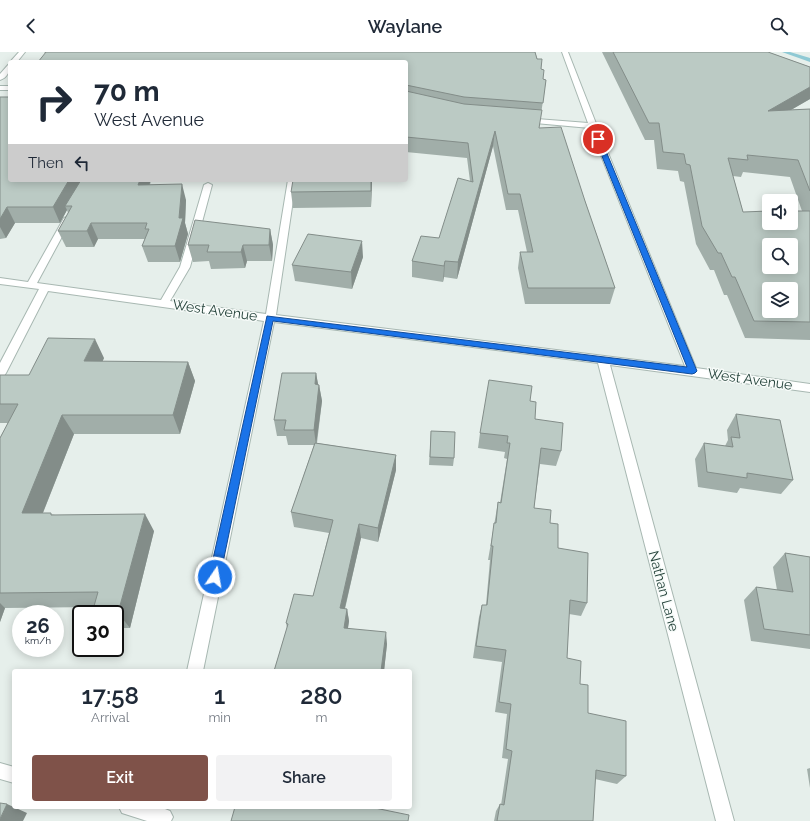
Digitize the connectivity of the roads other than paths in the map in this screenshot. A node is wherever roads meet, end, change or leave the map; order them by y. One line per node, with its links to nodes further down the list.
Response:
1 (22, 52): 3 (street)
2 (565, 52): 7 (street)
3 (15, 60)
4 (8, 68): 5 (street)
5 (0, 78)
6 (515, 120): 7 (street)
7 (593, 126): 17 (street)
8 (292, 182): 15 (street)
9 (208, 185): 14 (street)
10 (71, 213): 12 (street)
11 (0, 281): 12 (street, West Avenue)
12 (31, 285): 13 (street, West Avenue)
13 (45, 287): 14 (street, West Avenue); 18 (street)
14 (164, 303): 15 (street, West Avenue)
15 (270, 318): 16 (street, West Avenue); 20 (street)
16 (603, 360): 17 (street, West Avenue); 25 (street, Nathan Lane)
17 (692, 371): 19 (street, West Avenue)
18 (0, 374)
19 (810, 388)
20 (195, 669)
21 (0, 772): 22 (street)
22 (12, 775)
23 (137, 809): 24 (street)
24 (164, 815)
25 (726, 821)

